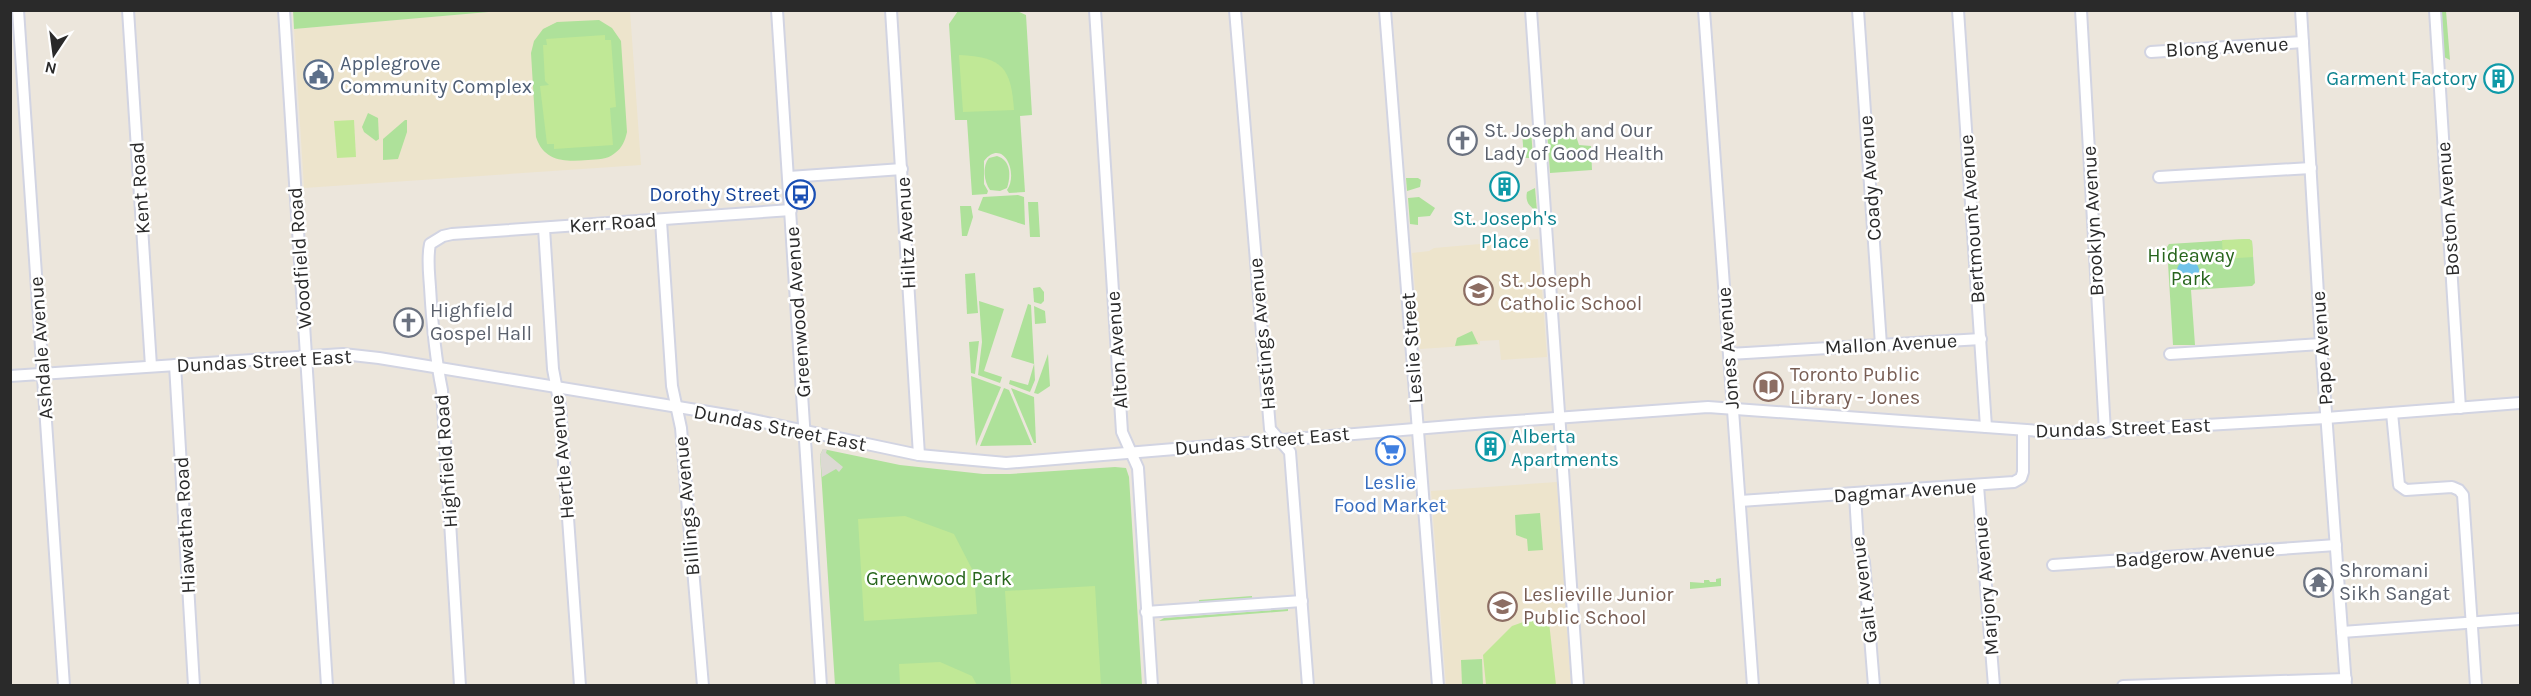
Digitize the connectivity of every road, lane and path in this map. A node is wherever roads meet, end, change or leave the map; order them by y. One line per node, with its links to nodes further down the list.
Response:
1 (18, 10): 35 (street, Ashdale Avenue)
2 (128, 10): 33 (street, Kent Road)
3 (284, 10): 31 (street, Woodfield Road)
4 (777, 10): 20 (street, Greenwood Avenue)
5 (891, 10): 19 (street, Hiltz Avenue)
6 (1095, 10): 51 (street, Alton Avenue)
7 (1235, 10): 50 (street, Hastings Avenue)
8 (1385, 10): 46 (street, Leslie Street)
9 (1531, 10): 43 (street)
10 (1704, 10): 29 (street, Jones Avenue)
11 (1858, 10): 28 (street, Coady Avenue)
12 (1958, 10): 26 (street, Bertmount Avenue)
13 (2081, 10): 49 (street, Brooklyn Avenue)
14 (2301, 10): 16 (street, Pape Avenue)
15 (2436, 10): 41 (street, Boston Avenue)
16 (2303, 42): 17 (street, Blong Avenue); 18 (street, Pape Avenue)
17 (2151, 52)
18 (2311, 168): 21 (street); 27 (street, Pape Avenue)
19 (902, 169): 20 (street); 52 (street, Hiltz Avenue)
20 (789, 177): 22 (street, Greenwood Avenue)
21 (2158, 177)
22 (791, 210): 23 (street, Kerr Road); 48 (street, Greenwood Avenue)
23 (661, 220): 24 (street, Kerr Road); 39 (street, Billings Avenue)
24 (544, 228): 25 (street, Kerr Road); 37 (street, Hertle Avenue)
25 (435, 240): 34 (street, Highfield Road)
26 (1981, 339): 28 (street, Mallon Avenue); 45 (street, Bertmount Avenue)
27 (2321, 344): 30 (street); 44 (street, Pape Avenue)
28 (1881, 345): 29 (street, Mallon Avenue)
29 (1729, 354): 40 (street, Jones Avenue)
30 (2170, 354)
31 (306, 356): 32 (street, Dundas Street East); 34 (street, Dundas Street East); 66 (street, Woodfield Road)
32 (175, 365): 33 (street, Dundas Street East); 65 (street, Hiawatha Road)
33 (151, 366): 35 (street, Dundas Street East)
34 (437, 368): 37 (street, Dundas Street East); 67 (street, Highfield Road)
35 (43, 374): 36 (street, Dundas Street East); 64 (street, Ashdale Avenue)
36 (10, 376)
37 (556, 387): 39 (street, Dundas Street East); 68 (street, Hertle Avenue)
38 (2520, 403): 41 (street, Dundas Street East)
39 (678, 408): 48 (street, Dundas Street East); 69 (street, Billings Avenue)
40 (1732, 408): 43 (street, Dundas Street East); 45 (street, Dundas Street East); 55 (street, Jones Avenue)
41 (2460, 408): 42 (street, Dundas Street East)
42 (2392, 413): 44 (street, Dundas Street East); 61 (street)
43 (1558, 418): 46 (street, Dundas Street East); 74 (street)
44 (2326, 418): 49 (street, Dundas Street East); 56 (street, Pape Avenue)
45 (1986, 427): 47 (street, Dundas Street East)
46 (1418, 428): 50 (street, Dundas Street East); 73 (street, Leslie Street)
47 (2023, 430): 49 (street, Dundas Street East); 53 (street, Dagmar Avenue)
48 (805, 432): 52 (street, Dundas Street East); 70 (street, Greenwood Avenue)
49 (2105, 432)
50 (1279, 440): 51 (street, Dundas Street East); 58 (street, Hastings Avenue)
51 (1130, 452): 52 (street, Dundas Street East); 59 (street, Alton Avenue)
52 (919, 455)
53 (1978, 486): 54 (street, Dagmar Avenue); 77 (street, Marjory Avenue)
54 (1855, 495): 55 (street, Dagmar Avenue); 76 (street, Galt Avenue)
55 (1740, 501): 75 (street, Jones Avenue)
56 (2336, 545): 57 (street, Badgerow Avenue); 62 (street, Pape Avenue)
57 (2053, 565)
58 (1302, 601): 59 (street); 72 (street, Hastings Avenue)
59 (1146, 612): 71 (street, Alton Avenue)
60 (2520, 619): 61 (street)
61 (2471, 623): 62 (street); 79 (street)
62 (2342, 632): 63 (street, Pape Avenue)
63 (2346, 682): 78 (street)
64 (63, 686)
65 (194, 686)
66 (327, 686)
67 (460, 686)
68 (580, 686)
69 (703, 686)
70 (821, 686)
71 (1152, 686)
72 (1308, 686)
73 (1438, 686)
74 (1578, 686)
75 (1753, 686)
76 (1874, 686)
77 (1994, 686)
78 (2123, 686)
79 (2475, 686)

